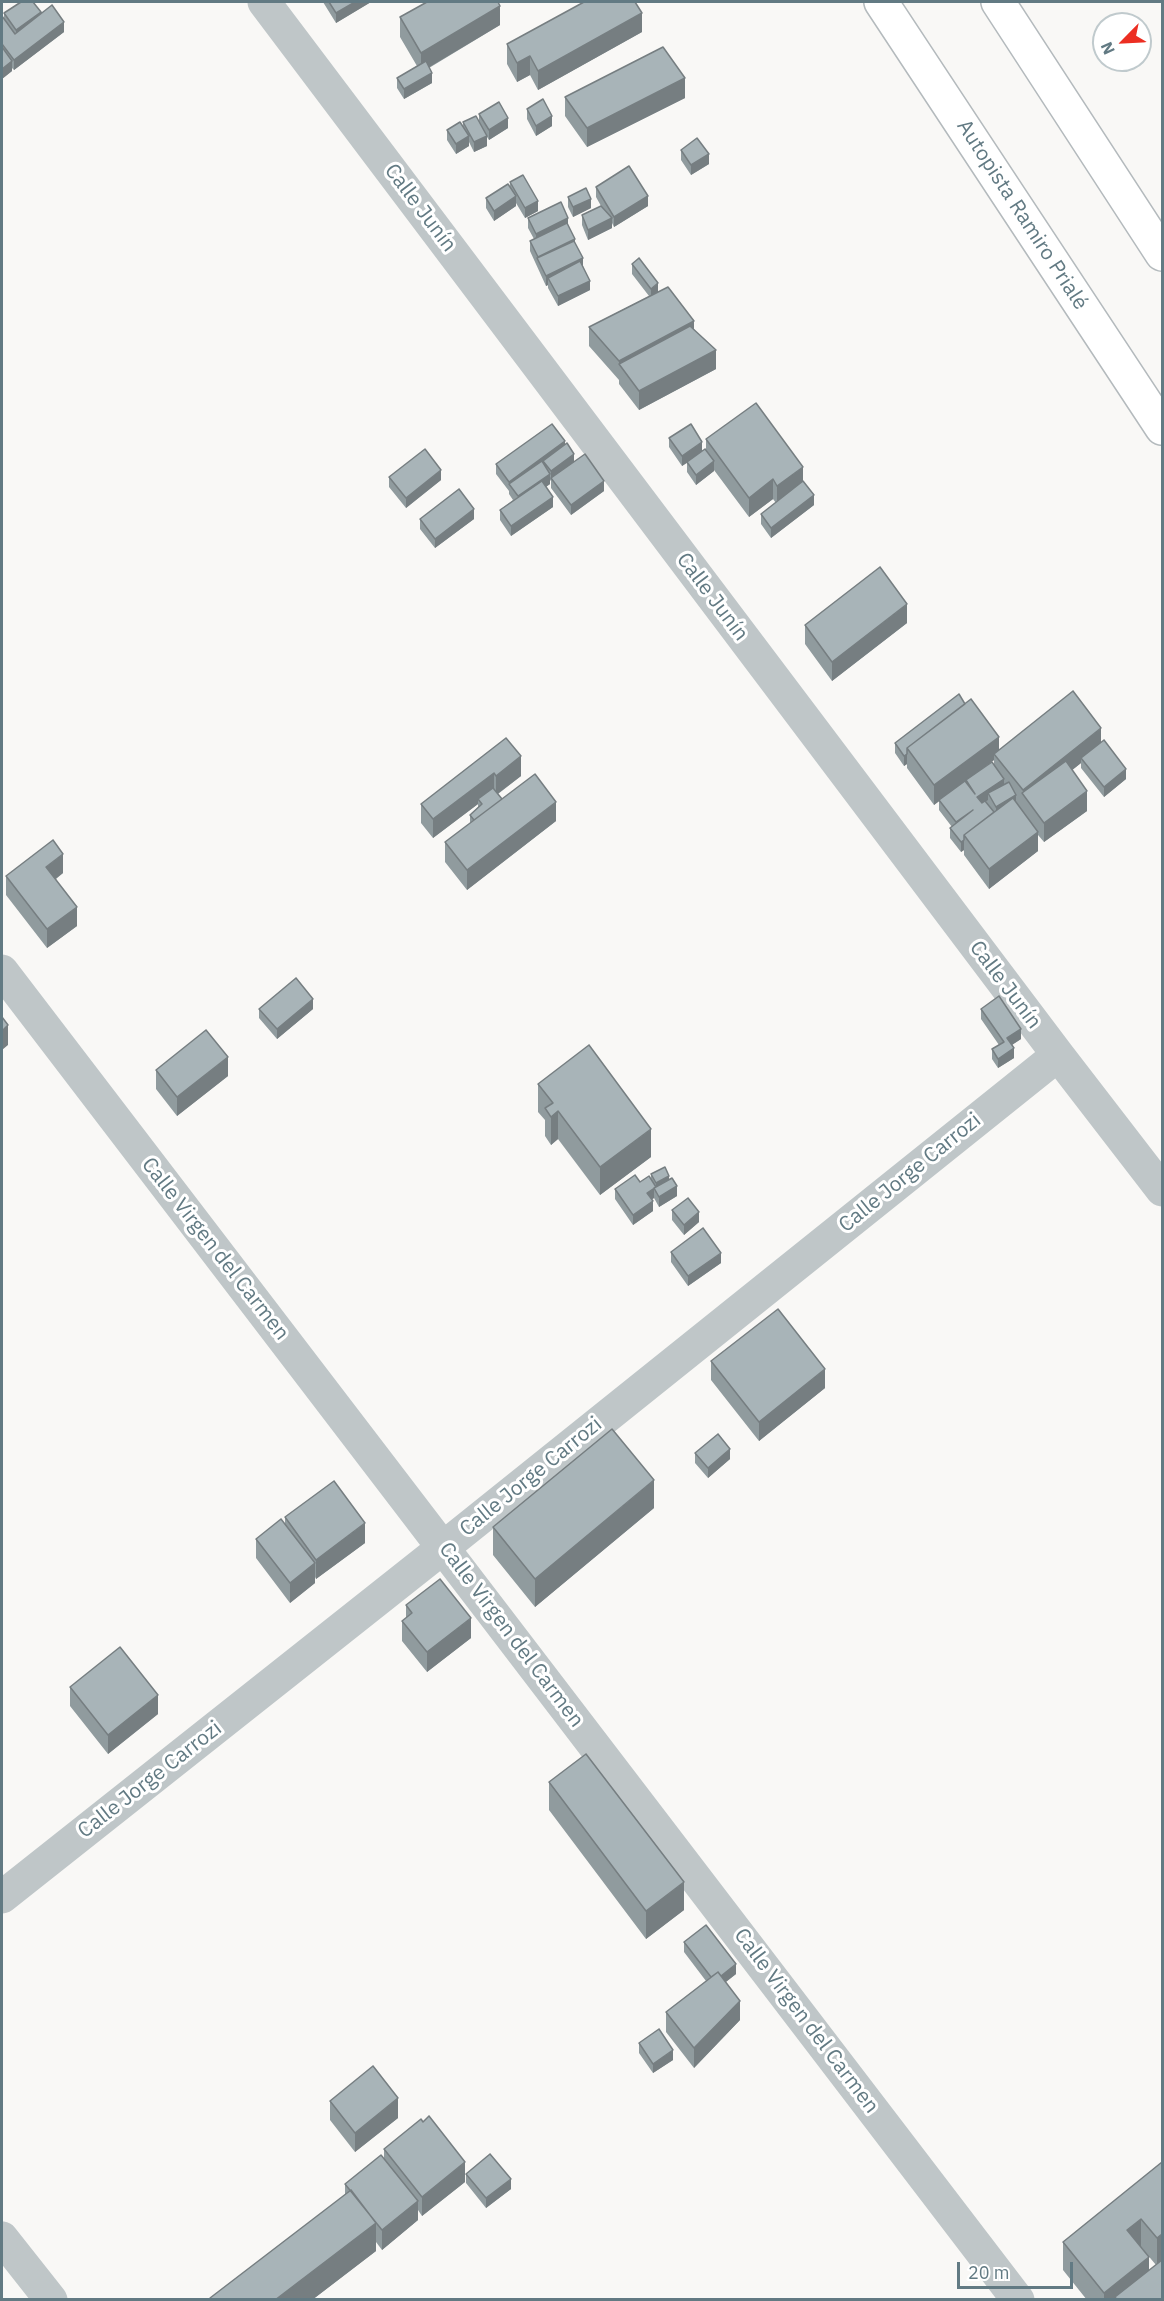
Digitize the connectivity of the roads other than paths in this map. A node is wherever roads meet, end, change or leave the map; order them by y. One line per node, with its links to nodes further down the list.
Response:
1 (264, 2): 7 (street, Calle Junín)
2 (881, 2): 5 (highway, Autopista Ramiro Prialé)
3 (998, 2): 4 (highway)
4 (1162, 254)
5 (1162, 428)
6 (2, 971): 9 (street, Calle Virgen del Carmen)
7 (1058, 1055): 8 (street, Calle Junín); 9 (street, Calle Jorge Carrozi)
8 (1162, 1190)
9 (444, 1547): 10 (street, Calle Jorge Carrozi); 13 (street, Calle Virgen del Carmen)
10 (2, 1897)
11 (2, 2238): 12 (street)
12 (51, 2300)
13 (1018, 2300)

